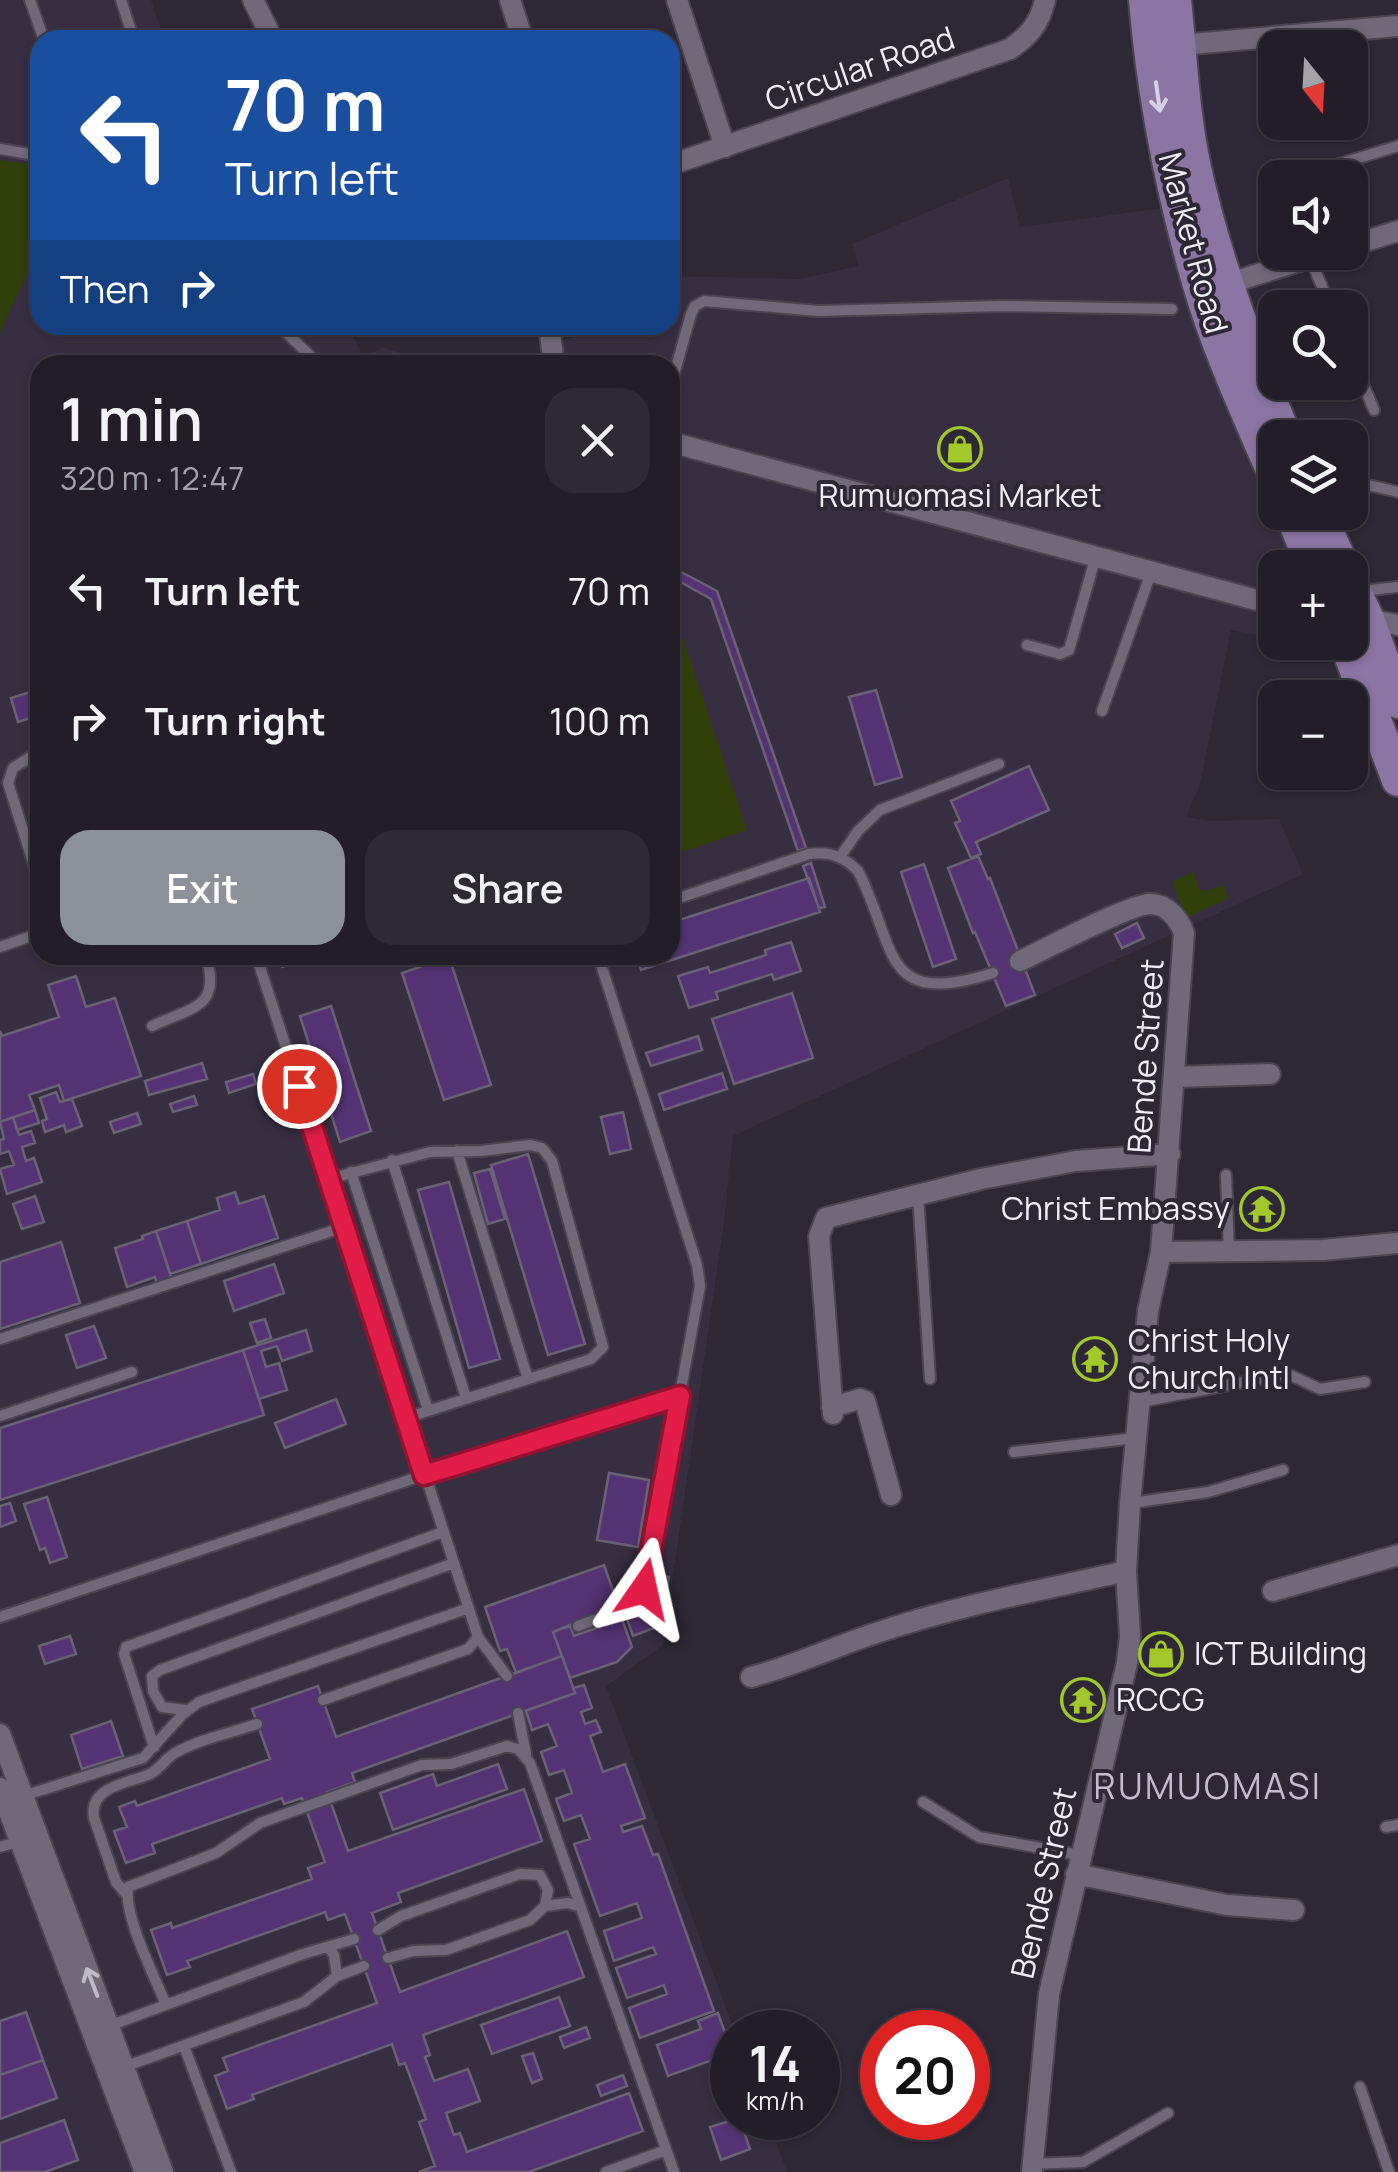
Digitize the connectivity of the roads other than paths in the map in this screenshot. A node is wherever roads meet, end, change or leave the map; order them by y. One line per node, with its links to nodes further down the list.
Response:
1 (30, 0): 10 (lane)
2 (121, 0): 11 (lane)
3 (253, 0): 12 (street)
4 (510, 0): 13 (street)
5 (677, 0): 16 (street)
6 (1045, 0): 16 (street, Circular Road)
7 (1175, 0): 14 (main road, Market Road)
8 (1146, 11): 14 (street); 32 (main road, Market Road, one-way to 32)
9 (1398, 26): 14 (street)
10 (40, 30)
11 (131, 30)
12 (268, 30)
13 (520, 30)
14 (1180, 45): 24 (main road, Market Road)
15 (1398, 146): 19 (lane)
16 (725, 147): 20 (street, Circular Road)
17 (0, 148): 18 (lane)
18 (30, 154)
19 (1352, 160)
20 (680, 162)
21 (1398, 231): 22 (street)
22 (1368, 240)
23 (1271, 270): 24 (street)
24 (1227, 284): 31 (main road, Market Road)
25 (1172, 309): 28 (lane)
26 (288, 335): 27 (lane)
27 (310, 355)
28 (679, 355)
29 (1368, 396): 30 (lane)
30 (1374, 410)
31 (1279, 420)
32 (1258, 436)
33 (680, 445): 36 (street)
34 (1368, 485): 35 (lane)
35 (1398, 492)
36 (1096, 555): 37 (street); 42 (lane)
37 (1152, 570): 39 (street); 45 (lane)
38 (1398, 587): 40 (lane)
39 (1258, 599)
40 (1368, 602)
41 (1368, 628): 44 (main road)
42 (1027, 645)
43 (1368, 646): 48 (main road)
44 (1398, 702)
45 (1102, 711)
46 (30, 758): 49 (lane)
47 (999, 764): 50 (lane)
48 (1398, 780)
49 (30, 846)
50 (840, 857): 51 (lane); 58 (lane)
51 (680, 898)
52 (30, 937): 53 (lane)
53 (0, 946)
54 (1020, 961): 61 (street, Bende Street)
55 (209, 965): 59 (lane)
56 (259, 965): 67 (lane)
57 (601, 965): 78 (lane)
58 (993, 973)
59 (152, 1026)
60 (1270, 1074): 61 (street)
61 (1175, 1076): 63 (street, Bende Street)
62 (457, 1151): 64 (lane); 75 (lane); 75 (lane)
63 (1170, 1154): 68 (street); 71 (street, Bende Street)
64 (392, 1160): 65 (lane); 79 (lane)
65 (351, 1172): 67 (lane); 81 (lane)
66 (1226, 1175): 72 (lane)
67 (329, 1180): 69 (lane)
68 (918, 1194): 76 (lane); 88 (street)
69 (344, 1227): 73 (lane); 83 (lane)
70 (1398, 1243): 72 (street)
71 (1161, 1252): 72 (street); 80 (street, Bende Street)
72 (1229, 1252)
73 (0, 1339)
74 (132, 1372): 82 (lane)
75 (528, 1379): 79 (lane)
76 (930, 1379)
77 (1365, 1382): 80 (lane)
78 (680, 1396): 87 (lane); 97 (lane)
79 (466, 1398): 81 (lane)
80 (1140, 1402): 84 (street, Bende Street)
81 (428, 1410): 83 (lane)
82 (0, 1416)
83 (406, 1418): 87 (lane)
84 (1136, 1438): 85 (lane); 89 (street, Bende Street)
85 (1014, 1452)
86 (1283, 1470): 89 (lane)
87 (424, 1475): 90 (lane); 96 (lane)
88 (891, 1494)
89 (1130, 1503): 93 (street, Bende Street)
90 (443, 1532): 92 (lane); 106 (lane)
91 (1398, 1554): 94 (street)
92 (454, 1563): 95 (lane); 102 (lane)
93 (1126, 1571): 100 (street); 112 (street, Bende Street)
94 (1273, 1591)
95 (469, 1608): 98 (lane); 102 (lane)
96 (0, 1617)
97 (578, 1626)
98 (478, 1637): 99 (lane); 101 (lane)
99 (507, 1676)
100 (751, 1677)
101 (323, 1700)
102 (186, 1710): 106 (lane)
103 (518, 1714): 107 (lane)
104 (257, 1724): 113 (lane)
105 (0, 1734): 109 (street)
106 (154, 1747): 109 (lane)
107 (526, 1755): 113 (lane); 115 (lane)
108 (0, 1788): 111 (street)
109 (22, 1796): 111 (street)
110 (923, 1802): 112 (lane)
111 (18, 1841): 124 (street, one-way to 111); 131 (street)
112 (1078, 1865): 116 (street); 130 (street, Bende Street)
113 (126, 1894): 123 (lane)
114 (546, 1906): 115 (lane); 117 (lane); 120 (lane)
115 (578, 1906): 129 (lane)
116 (1294, 1910)
117 (378, 1930)
118 (354, 1939): 119 (lane)
119 (328, 1948): 122 (lane); 123 (lane)
120 (388, 1958)
121 (364, 1966): 122 (lane)
122 (338, 1976): 125 (lane)
123 (166, 2005): 124 (lane)
124 (109, 2026): 126 (street)
125 (184, 2046): 126 (lane); 133 (lane)
126 (124, 2067): 132 (street)
127 (1360, 2087): 136 (lane)
128 (1168, 2113): 130 (lane)
129 (666, 2150): 134 (lane); 135 (lane)
130 (1032, 2168)
131 (145, 2172)
132 (163, 2172)
133 (230, 2172)
134 (606, 2172)
135 (674, 2172)
136 (1389, 2172)

